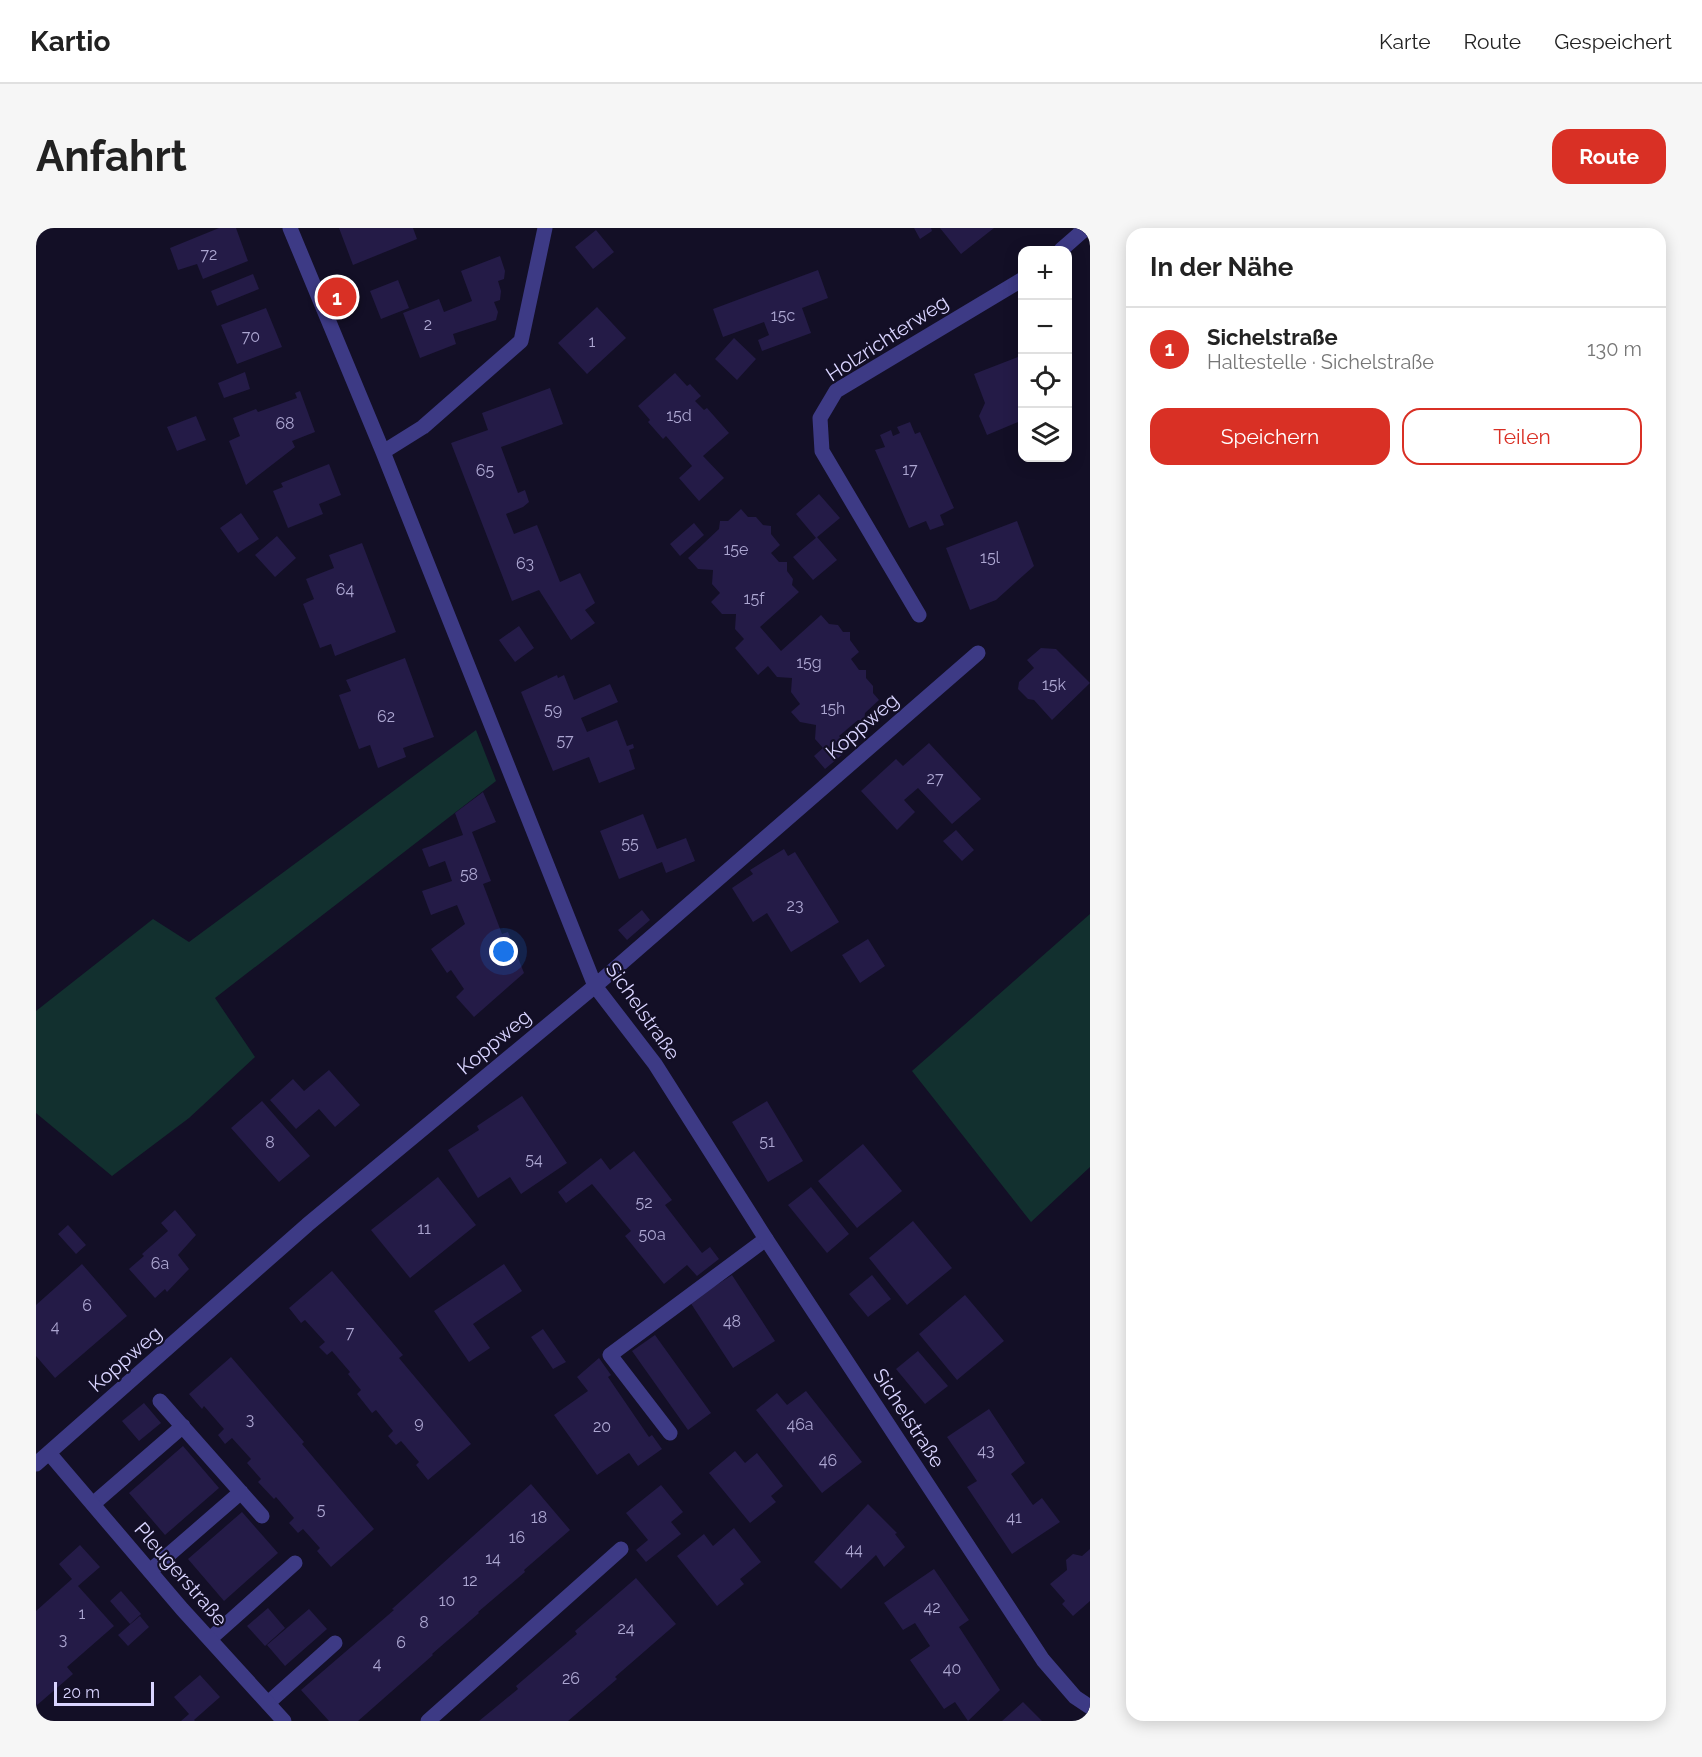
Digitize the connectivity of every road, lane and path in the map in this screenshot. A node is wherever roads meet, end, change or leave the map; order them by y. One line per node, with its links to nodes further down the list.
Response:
1 (290, 228): 6 (street, Sichelstraße)
2 (544, 228): 6 (street)
3 (1086, 228): 4 (street)
4 (1066, 246)
5 (1018, 282): 7 (street, Holzrichterweg)
6 (383, 452): 9 (street, Sichelstraße)
7 (919, 615)
8 (978, 653): 9 (street, Koppweg)
9 (595, 986): 10 (street, Sichelstraße); 14 (street, Koppweg)
10 (766, 1239): 13 (street); 25 (street, Sichelstraße)
11 (160, 1401): 12 (street)
12 (183, 1426): 16 (street); 17 (street)
13 (670, 1433)
14 (49, 1453): 15 (street, Koppweg); 17 (street, Pleugerstraße)
15 (36, 1464)
16 (241, 1492): 18 (street); 21 (street)
17 (93, 1504): 21 (street, Pleugerstraße)
18 (262, 1516)
19 (621, 1550): 27 (street)
20 (295, 1563): 22 (street)
21 (150, 1571): 22 (street, Pleugerstraße)
22 (210, 1639): 24 (street, Pleugerstraße)
23 (334, 1643): 24 (street)
24 (268, 1703): 26 (street, Pleugerstraße)
25 (1090, 1707)
26 (284, 1721)
27 (428, 1721)

